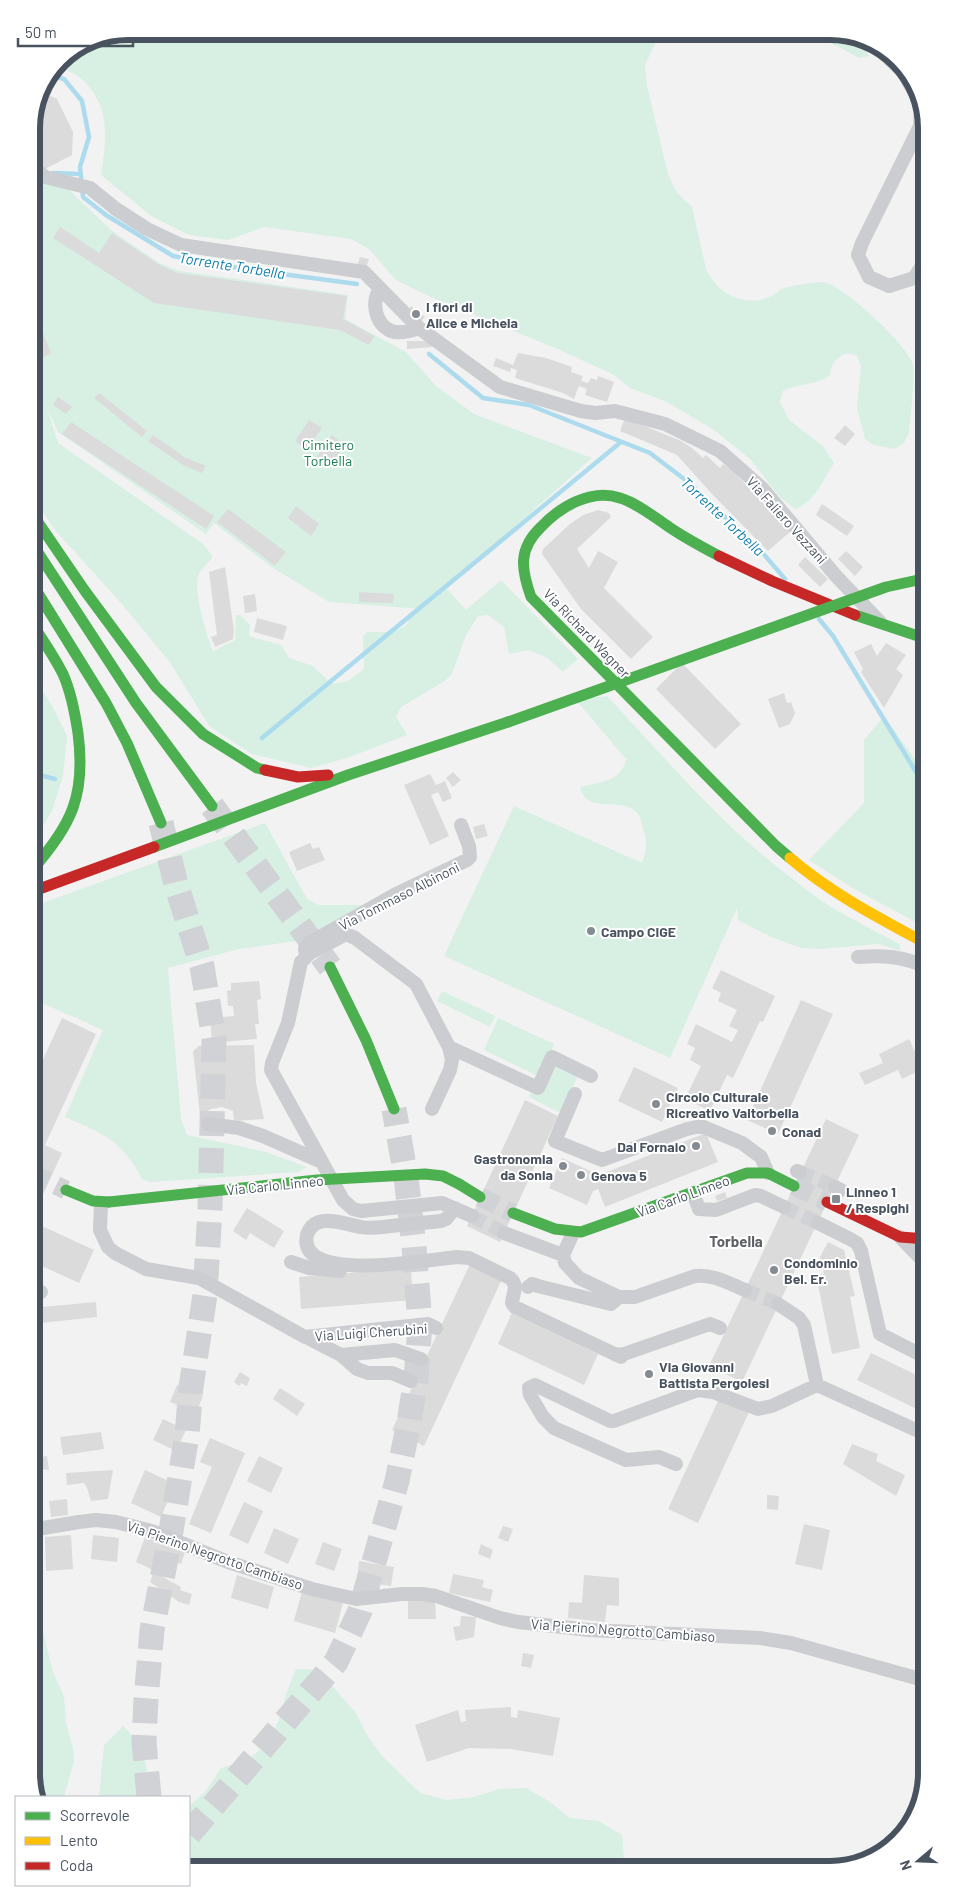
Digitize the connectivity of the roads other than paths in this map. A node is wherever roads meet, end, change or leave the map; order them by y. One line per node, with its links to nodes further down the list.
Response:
1 (918, 130): 3 (street)
2 (40, 173): 4 (street, Via Faliero Vezzani)
3 (918, 272)
4 (380, 289): 5 (street, Via Faliero Vezzani); 5 (street)
5 (419, 328): 10 (street, Via Faliero Vezzani)
6 (40, 525): 13 (main road)
7 (40, 556): 14 (main road)
8 (918, 580): 13 (main road, bridge)
9 (40, 597): 15 (main road)
10 (883, 626): 11 (main road); 19 (main road, Via Richard Wagner)
11 (918, 636)
12 (40, 637): 17 (main road)
13 (348, 775): 18 (main road)
14 (212, 806)
15 (162, 824)
16 (461, 825): 20 (street, Via Tommaso Albinoni)
17 (40, 861)
18 (40, 889)
19 (918, 939)
20 (306, 956): 24 (street, Via Tommaso Albinoni); 30 (street, Via Tommaso Albinoni)
21 (858, 957): 22 (street)
22 (918, 965)
23 (330, 967): 27 (main road)
24 (449, 1047): 25 (street); 28 (street, Via Tommaso Albinoni)
25 (591, 1076)
26 (575, 1094): 31 (street)
27 (394, 1109)
28 (432, 1109)
29 (208, 1124): 30 (street)
30 (322, 1162): 39 (street, Via Tommaso Albinoni)
31 (768, 1173): 32 (main road, Via Carlo Linneo); 34 (main road, Via Carlo Linneo)
32 (794, 1186)
33 (66, 1190): 36 (main road, Via Carlo Linneo)
34 (693, 1193): 38 (street); 44 (main road, Via Carlo Linneo)
35 (480, 1198): 36 (main road, Via Carlo Linneo, bridge)
36 (105, 1202): 57 (street, Via Luigi Cherubini)
37 (827, 1202): 45 (main road)
38 (784, 1207)
39 (454, 1208): 41 (street, Via Tommaso Albinoni); 50 (street)
40 (514, 1213): 44 (main road, Via Carlo Linneo)
41 (472, 1216)
42 (818, 1223): 58 (street)
43 (504, 1233): 47 (street)
44 (573, 1233): 47 (street)
45 (900, 1237): 46 (main road); 48 (street)
46 (918, 1238)
47 (563, 1255): 53 (street)
48 (918, 1255)
49 (291, 1262): 50 (street)
50 (360, 1266): 56 (street)
51 (528, 1287): 53 (street)
52 (745, 1290): 53 (street)
53 (619, 1297)
54 (778, 1304): 62 (street)
55 (436, 1328): 57 (street, Via Luigi Cherubini)
56 (720, 1328)
57 (305, 1337): 59 (street, Via Luigi Cherubini)
58 (918, 1353)
59 (341, 1355): 60 (street, Via Luigi Cherubini); 61 (street, Via Luigi Cherubini)
60 (421, 1359)
61 (411, 1381)
62 (816, 1385): 63 (street); 64 (street)
63 (918, 1431)
64 (676, 1464)
65 (40, 1528): 66 (street, Via Pierino Negrotto Cambiaso)
66 (918, 1678)

